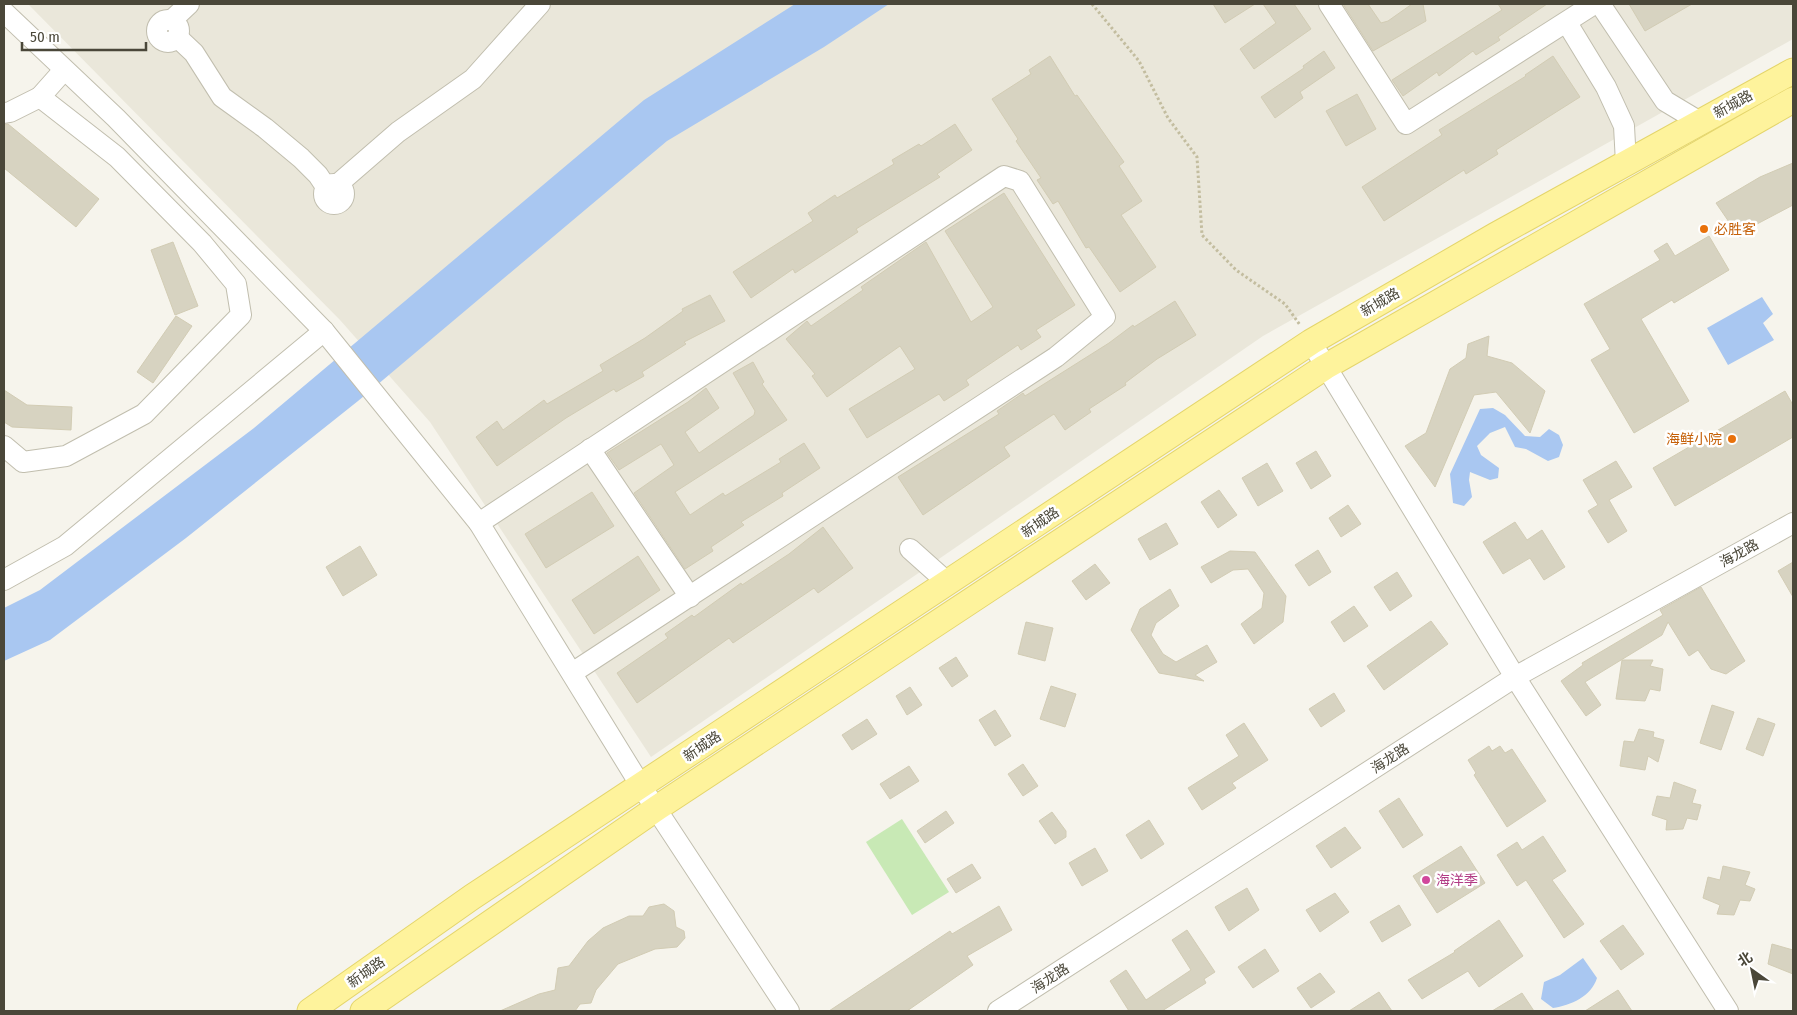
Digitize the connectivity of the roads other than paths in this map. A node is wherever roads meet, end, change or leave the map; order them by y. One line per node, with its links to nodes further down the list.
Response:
1 (188, 4): 2 (street)
2 (540, 4)
3 (1329, 4): 7 (street)
4 (1594, 4): 7 (street)
5 (1600, 4): 13 (street)
6 (4, 12): 8 (street)
7 (1567, 23): 14 (street)
8 (64, 70): 10 (street); 15 (street)
9 (1793, 71): 13 (main road, 新城路)
10 (40, 97): 12 (street); 18 (street)
11 (1793, 100): 17 (main road, 新城路)
12 (4, 113)
13 (1700, 122): 14 (main road, 新城路)
14 (1626, 163): 16 (main road, 新城路)
15 (324, 331): 20 (street); 23 (street)
16 (1311, 342): 17 (street); 24 (main road, 新城路)
17 (1325, 367): 27 (street); 29 (main road, 新城路)
18 (4, 446)
19 (590, 449): 20 (street); 25 (street); 25 (street)
20 (479, 522): 26 (street)
21 (1793, 523): 27 (street, 海龙路)
22 (910, 550): 24 (street)
23 (4, 580)
24 (948, 583): 28 (main road, 新城路)
25 (690, 597): 26 (street)
26 (572, 673): 28 (street)
27 (1515, 677): 33 (street, 海龙路); 34 (street)
28 (642, 786): 29 (street); 30 (main road, 新城路)
29 (657, 808): 31 (main road, 新城路); 32 (street)
30 (310, 1011)
31 (364, 1011)
32 (789, 1011)
33 (998, 1011)
34 (1728, 1011)

